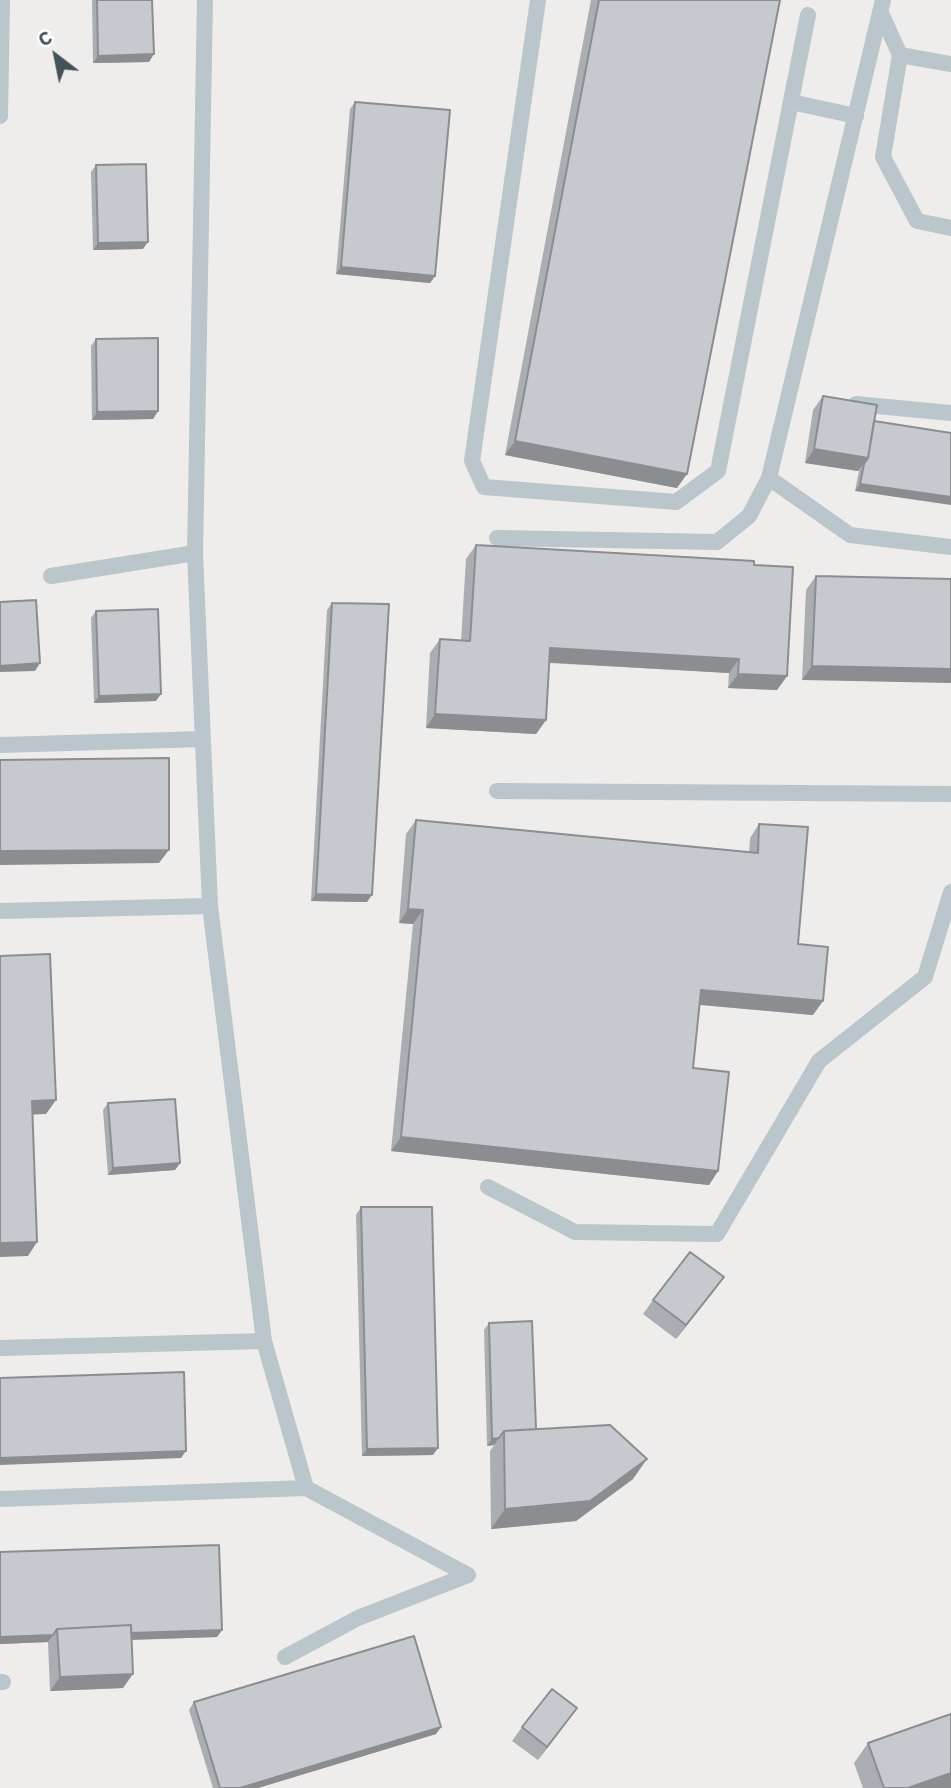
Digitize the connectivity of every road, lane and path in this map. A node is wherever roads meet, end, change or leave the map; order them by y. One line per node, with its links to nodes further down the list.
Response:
1 (2, 0): 9 (lane)
2 (205, 0): 17 (lane)
3 (538, 0): 8 (lane)
4 (882, 7): 6 (lane); 10 (lane)
5 (808, 15): 8 (lane)
6 (900, 55): 7 (lane); 11 (lane)
7 (951, 64)
8 (790, 103): 10 (lane)
9 (0, 116)
10 (856, 116): 14 (lane)
11 (951, 229)
12 (853, 404): 13 (lane)
13 (951, 413)
14 (769, 478): 15 (lane); 16 (lane)
15 (497, 538)
16 (951, 547)
17 (195, 553): 18 (lane); 19 (lane)
18 (51, 576)
19 (203, 739): 20 (lane); 24 (lane)
20 (0, 744)
21 (497, 792): 22 (lane)
22 (951, 794)
23 (951, 892): 26 (lane)
24 (210, 906): 25 (lane); 27 (lane)
25 (0, 911)
26 (488, 1187)
27 (264, 1341): 28 (lane); 29 (lane)
28 (0, 1348)
29 (306, 1488): 30 (lane); 31 (lane)
30 (0, 1499)
31 (285, 1657)

